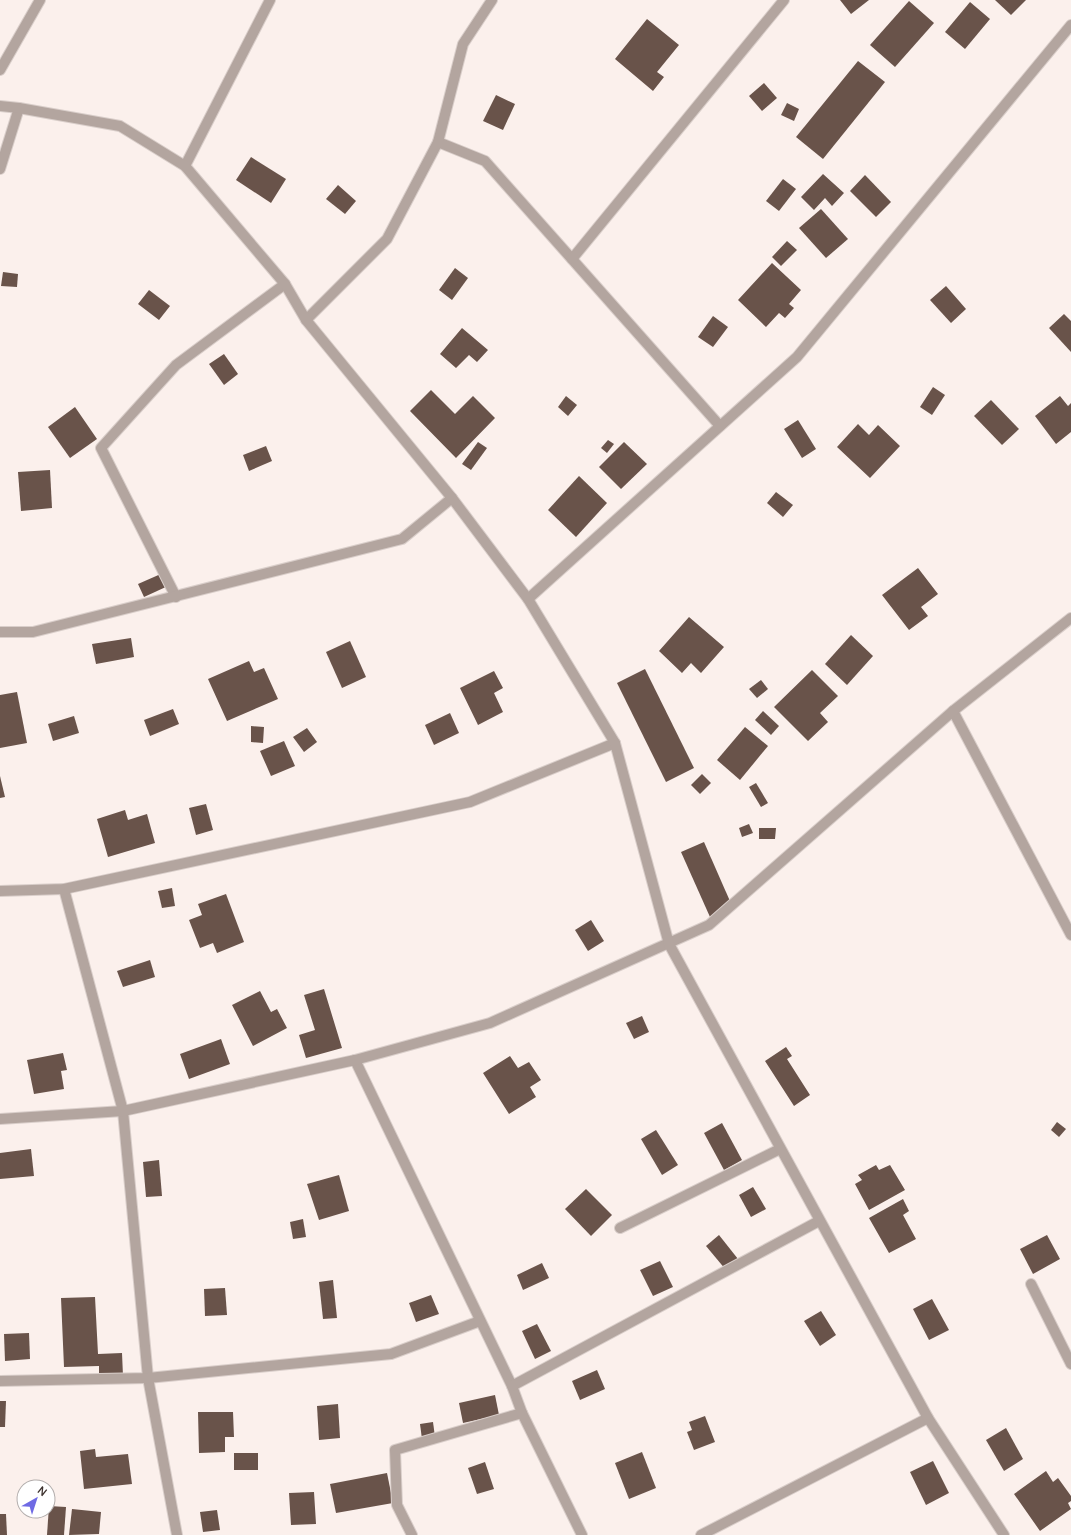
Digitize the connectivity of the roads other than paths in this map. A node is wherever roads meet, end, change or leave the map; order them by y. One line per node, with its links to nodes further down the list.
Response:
1 (40, 0): 6 (street)
2 (270, 0): 10 (street)
3 (492, 0): 9 (street)
4 (784, 0): 12 (street)
5 (1071, 25): 15 (street)
6 (0, 70)
7 (0, 106): 8 (street)
8 (19, 108): 10 (street); 11 (street)
9 (438, 142): 12 (street); 14 (street)
10 (185, 166): 13 (street)
11 (0, 169)
12 (572, 259): 15 (street)
13 (285, 284): 14 (street); 17 (street)
14 (306, 320): 16 (street)
15 (720, 426): 18 (street)
16 (452, 498): 17 (street); 18 (street)
17 (176, 597): 20 (street)
18 (528, 599): 22 (street)
19 (1071, 618): 21 (street)
20 (0, 632)
21 (953, 711): 25 (street); 26 (street)
22 (615, 743): 23 (street); 26 (street)
23 (64, 889): 24 (street); 28 (street)
24 (0, 891)
25 (1071, 935)
26 (669, 944): 27 (street); 30 (street)
27 (355, 1060): 28 (street); 34 (street)
28 (123, 1112): 29 (street); 36 (street)
29 (0, 1119)
30 (780, 1149): 31 (street); 32 (street)
31 (819, 1221): 38 (street); 40 (street)
32 (620, 1228)
33 (1031, 1284): 35 (street)
34 (480, 1321): 36 (street); 38 (street)
35 (1071, 1364)
36 (148, 1378): 37 (street); 41 (street)
37 (0, 1381)
38 (512, 1386): 39 (street)
39 (522, 1413): 42 (street); 43 (street)
40 (928, 1418): 44 (street); 45 (street)
41 (177, 1535)
42 (412, 1535)
43 (582, 1535)
44 (701, 1535)
45 (1004, 1535)

